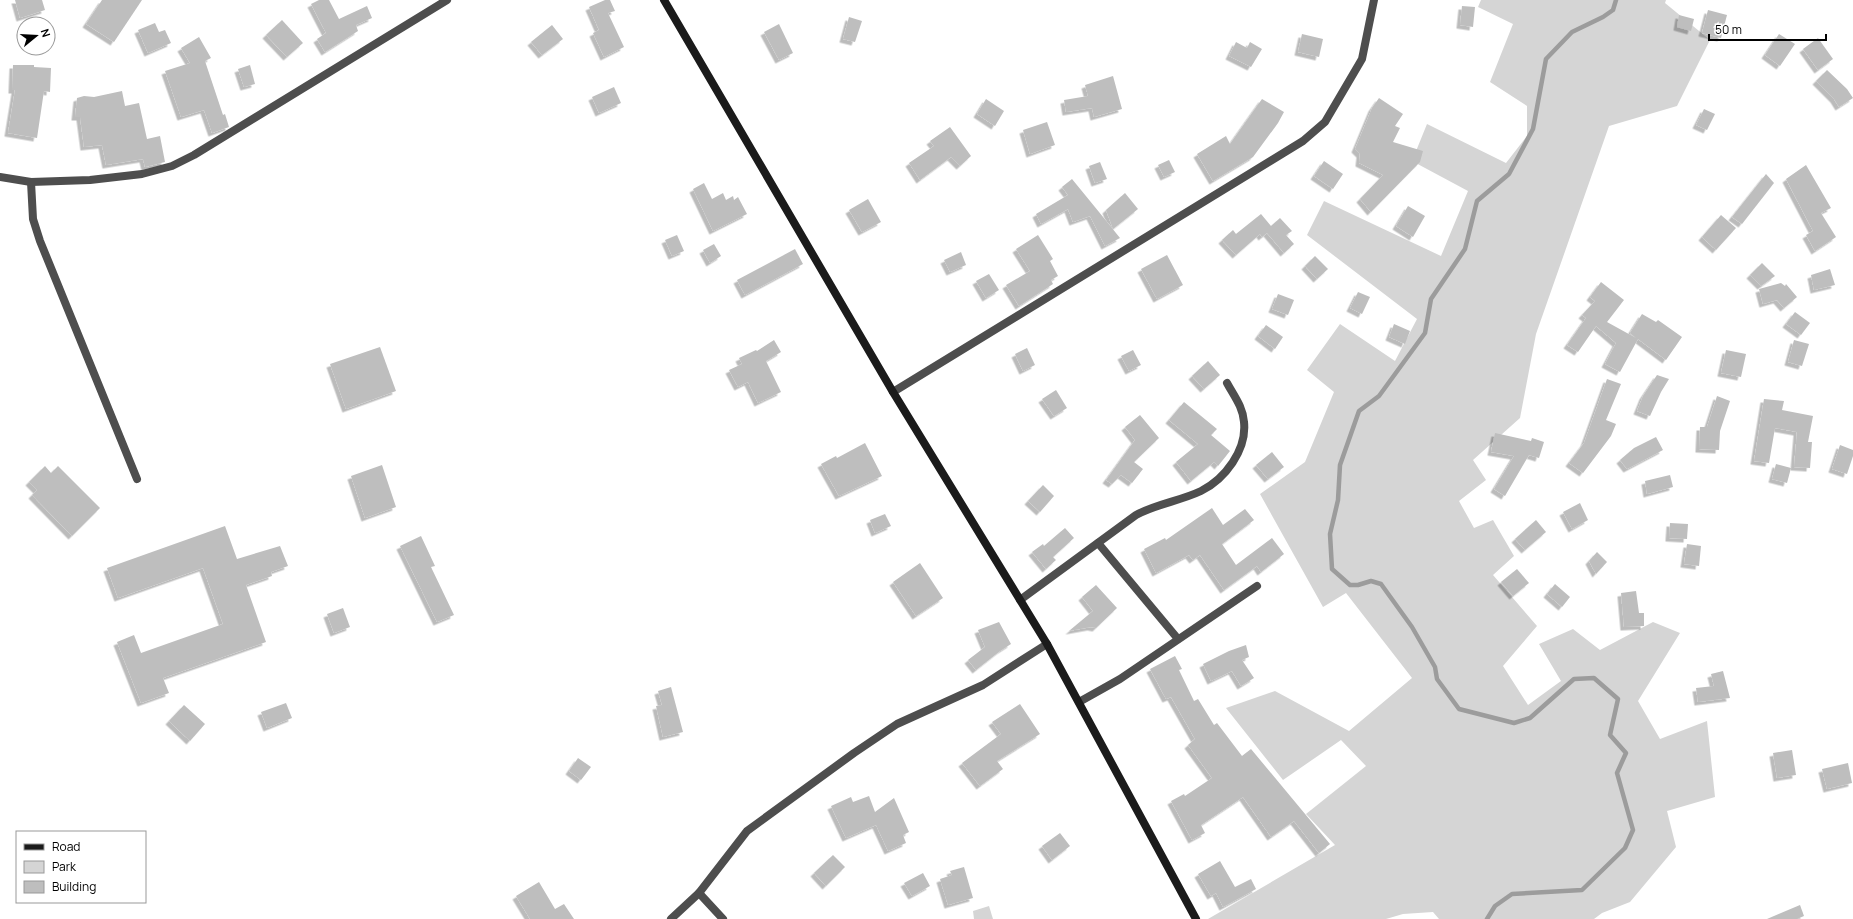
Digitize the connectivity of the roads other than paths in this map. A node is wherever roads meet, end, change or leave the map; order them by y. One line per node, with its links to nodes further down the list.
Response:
1 (447, 0): 5 (street)
2 (664, 0): 7 (main road)
3 (1374, 0): 7 (street)
4 (0, 177): 5 (street)
5 (31, 182): 8 (street)
6 (1227, 384): 9 (street)
7 (892, 392): 11 (main road)
8 (137, 479)
9 (1098, 543): 11 (street); 12 (street)
10 (1257, 586): 12 (street)
11 (1020, 600): 13 (main road)
12 (1178, 639): 14 (street)
13 (1047, 644): 14 (main road); 15 (street)
14 (1079, 702): 18 (main road)
15 (700, 893): 16 (street); 17 (street)
16 (671, 919)
17 (723, 919)
18 (1196, 919)

